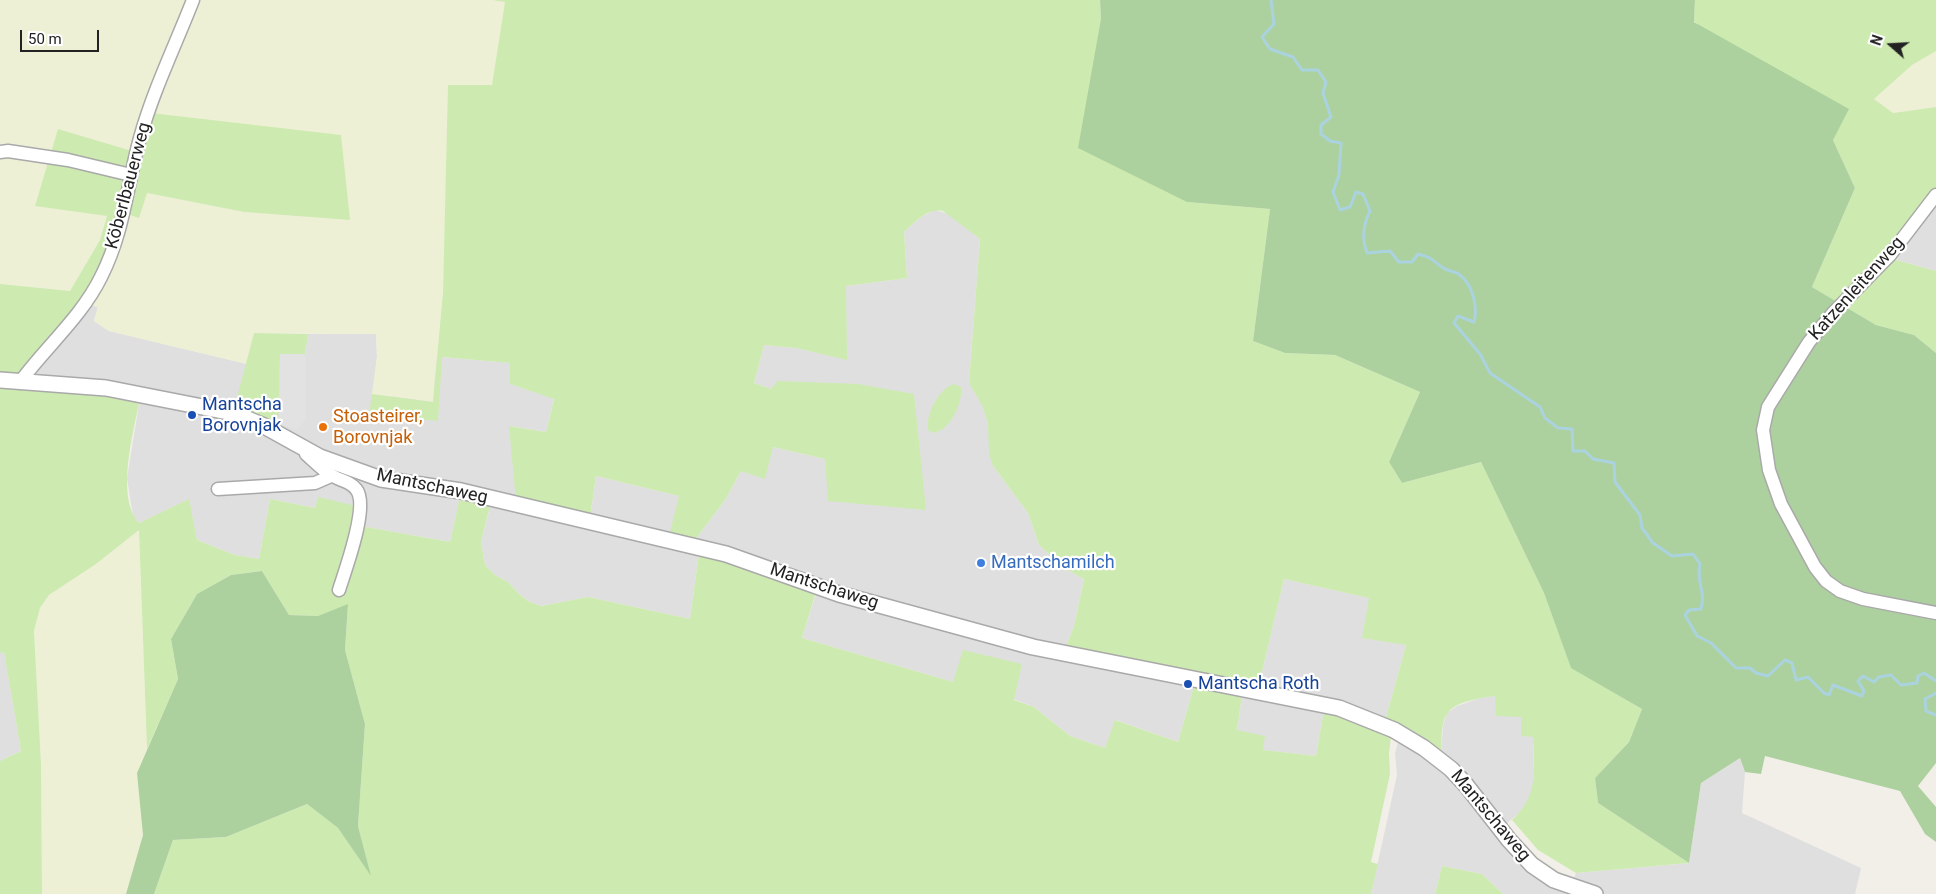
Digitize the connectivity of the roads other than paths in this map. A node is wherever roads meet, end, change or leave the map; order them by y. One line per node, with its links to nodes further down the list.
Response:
1 (193, 0): 3 (street, Köberlbauerweg)
2 (0, 152): 3 (street)
3 (131, 175): 6 (street, Köberlbauerweg)
4 (1936, 195): 13 (street, Katzenleitenweg)
5 (0, 380): 6 (street, Mantschaweg)
6 (20, 382): 7 (street, Mantschaweg)
7 (292, 442): 8 (street); 9 (street, Mantschaweg)
8 (331, 476): 10 (street); 11 (street)
9 (381, 479): 10 (street); 14 (street, Mantschaweg)
10 (350, 483): 12 (street)
11 (218, 489)
12 (339, 590)
13 (1936, 613)
14 (1595, 894)

